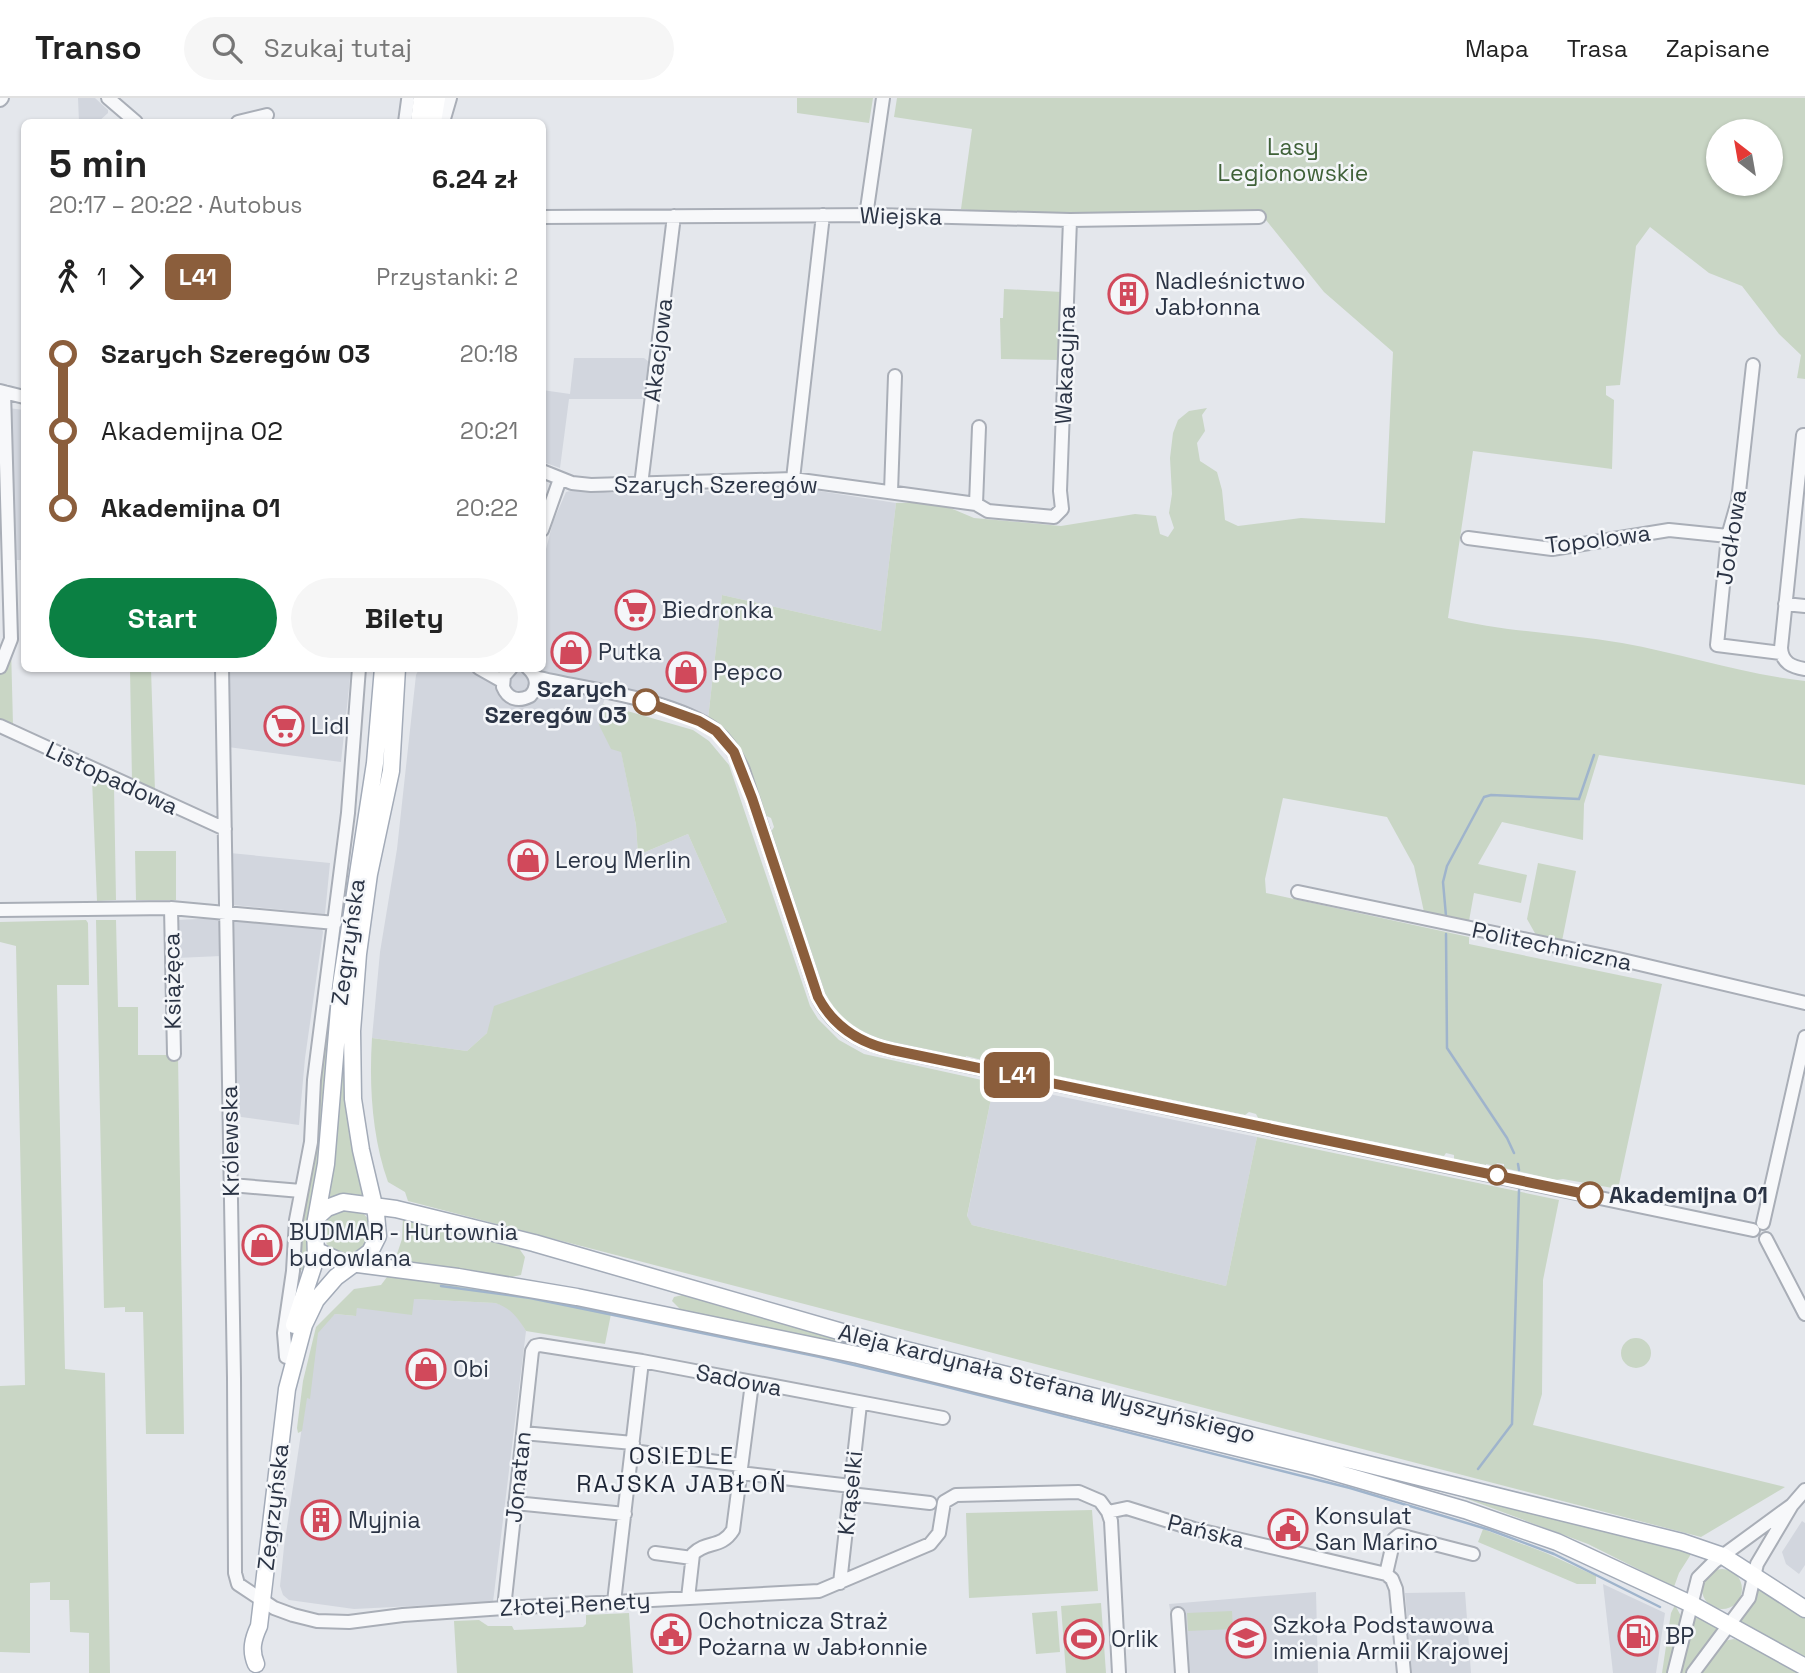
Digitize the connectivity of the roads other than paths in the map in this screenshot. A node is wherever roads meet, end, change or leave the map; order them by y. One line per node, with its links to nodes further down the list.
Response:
1 (108, 98): 7 (street)
2 (436, 98): 11 (main road)
3 (450, 98): 12 (street)
4 (883, 98): 16 (street)
5 (415, 99): 9 (street); 10 (main road)
6 (267, 115): 8 (street)
7 (132, 119)
8 (250, 119)
9 (406, 119)
10 (418, 119)
11 (441, 119)
12 (443, 119)
13 (674, 215): 14 (street, Wiejska); 15 (street, Wiejska); 28 (street, Akacjowa)
14 (823, 215): 16 (street, Wiejska); 27 (street)
15 (546, 216)
16 (866, 216): 18 (street, Wiejska)
17 (1259, 217): 18 (street, Wiejska)
18 (1070, 220): 31 (street, Wakacyjna)
19 (1753, 365): 33 (street, Jodłowa)
20 (895, 376): 29 (street)
21 (2, 392): 22 (street); 38 (street)
22 (21, 396)
23 (979, 426): 30 (street)
24 (1804, 435): 35 (street)
25 (546, 473): 26 (street, Szarych Szeregów)
26 (559, 479): 28 (street, Szarych Szeregów); 32 (street)
27 (793, 480): 28 (street, Szarych Szeregów); 29 (street, Szarych Szeregów)
28 (641, 485)
29 (891, 492): 30 (street, Szarych Szeregów)
30 (976, 504): 31 (street, Szarych Szeregów)
31 (1062, 509)
32 (546, 518)
33 (1728, 536): 34 (street, Topolowa); 37 (street, Jodłowa)
34 (1468, 538)
35 (1785, 604): 36 (street); 37 (street)
36 (1805, 606)
37 (1781, 653): 39 (street)
38 (0, 667)
39 (1805, 669)
40 (222, 672): 47 (street, Królewska)
41 (359, 672): 52 (street)
42 (383, 672): 59 (main road, Zegrzyńska)
43 (397, 672): 58 (main road, Zegrzyńska)
44 (507, 672): 45 (street)
45 (533, 679): 60 (street)
46 (0, 726): 47 (street, Listopadowa)
47 (225, 829): 51 (street, Królewska)
48 (1298, 892): 53 (street, Politechniczna)
49 (170, 908): 50 (street); 51 (street); 55 (street, Książęca)
50 (0, 910)
51 (226, 912): 52 (street); 56 (street, Królewska)
52 (335, 923): 57 (street)
53 (1805, 1003)
54 (1805, 1037): 60 (street)
55 (174, 1054)
56 (231, 1185): 57 (street); 89 (street, Królewska)
57 (301, 1191): 65 (street)
58 (373, 1205): 59 (main road); 62 (main road); 83 (main road, Aleja kardynała Stefana Wyszyńskiego)
59 (317, 1217): 61 (main road)
60 (1758, 1226): 63 (street)
61 (317, 1251): 62 (main road); 65 (main road, Zegrzyńska)
62 (355, 1264): 68 (main road, Zegrzyńska); 91 (main road, Aleja kardynała Stefana Wyszyńskiego)
63 (1805, 1314)
64 (535, 1346): 66 (street, Sadowa); 71 (street, Jonatan)
65 (286, 1357): 68 (main road, Zegrzyńska)
66 (642, 1361): 67 (street, Sadowa); 72 (street)
67 (752, 1383): 69 (street, Sadowa); 73 (street)
68 (287, 1389): 89 (main road, Zegrzyńska)
69 (860, 1404): 70 (street, Sadowa); 74 (street, Krąselki)
70 (943, 1418)
71 (523, 1433): 72 (street); 76 (street, Jonatan)
72 (632, 1447): 73 (street); 80 (street)
73 (741, 1469): 74 (street); 84 (street)
74 (850, 1490): 77 (street); 87 (street, Krąselki)
75 (1805, 1490): 78 (street)
76 (515, 1503): 80 (street); 92 (street, Jonatan)
77 (930, 1503)
78 (1792, 1505): 83 (street); 86 (street)
79 (1108, 1511): 85 (street, Pańska); 87 (street, Złotej Renety); 98 (street)
80 (625, 1514): 90 (street)
81 (655, 1553): 84 (street)
82 (1473, 1554): 85 (street)
83 (1723, 1556): 86 (main road); 91 (street)
84 (692, 1558): 88 (street)
85 (1386, 1574): 100 (street)
86 (1753, 1575): 93 (main road); 95 (street)
87 (840, 1583): 88 (street, Złotej Renety)
88 (688, 1598): 90 (street, Złotej Renety)
89 (262, 1601): 92 (street, Złotej Renety); 97 (main road, Zegrzyńska)
90 (614, 1602): 92 (street, Złotej Renety)
91 (1691, 1604): 95 (main road); 101 (street)
92 (504, 1608)
93 (1805, 1609)
94 (1178, 1615): 99 (street)
95 (1728, 1625): 96 (main road); 102 (street)
96 (1805, 1667)
97 (256, 1669)
98 (1119, 1673)
99 (1182, 1673)
100 (1404, 1673)
101 (1674, 1673)
102 (1693, 1673)

